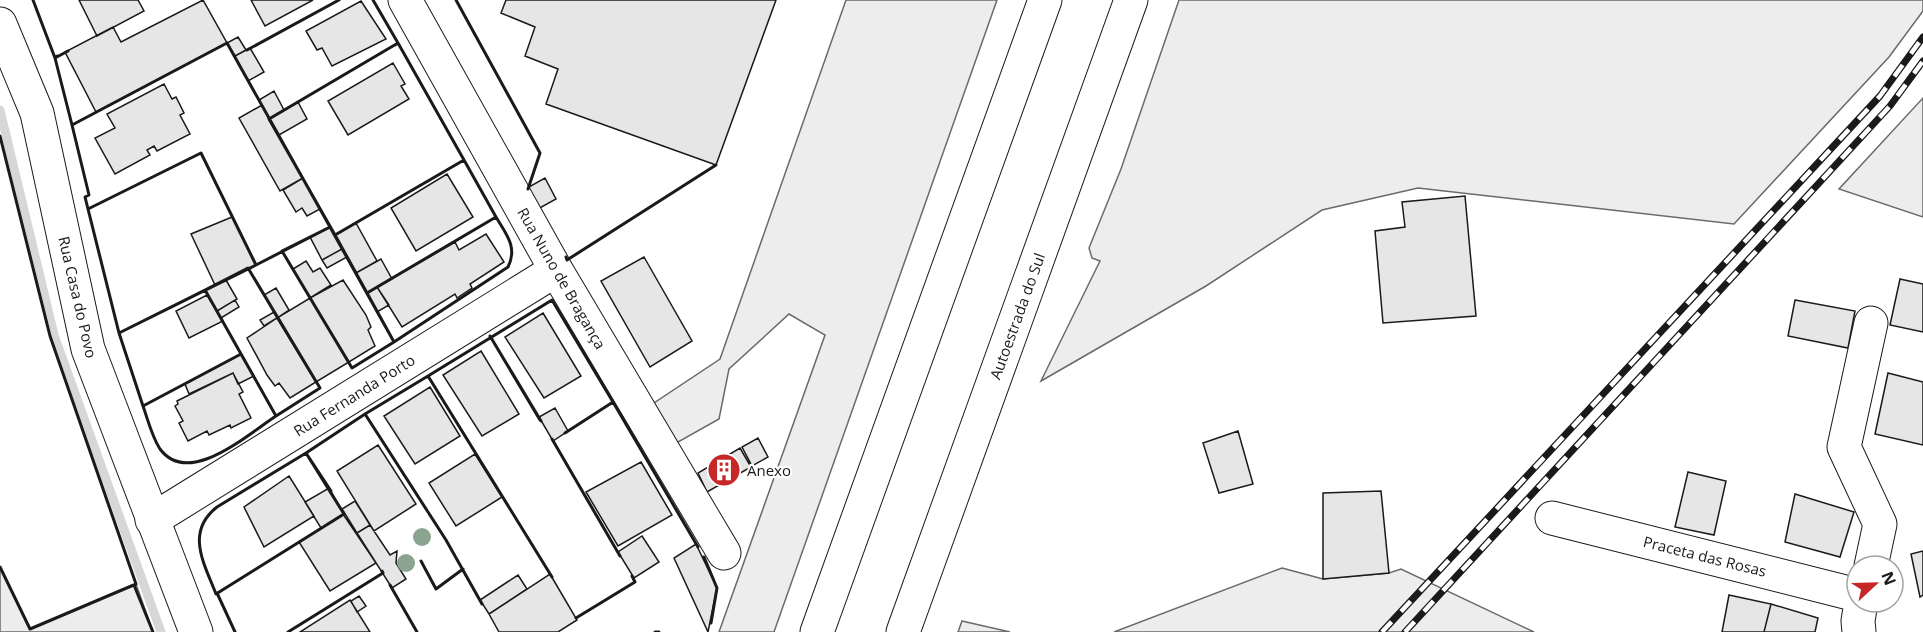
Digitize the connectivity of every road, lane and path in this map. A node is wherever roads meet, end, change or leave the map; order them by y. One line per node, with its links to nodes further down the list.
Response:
1 (405, 0): 5 (main road, Rua Nuno de Bragança)
2 (1045, 0): 14 (main road)
3 (1131, 0): 15 (main road, Autoestrada do Sul)
4 (0, 24): 8 (main road, Rua Casa do Povo)
5 (556, 270): 8 (main road, Rua Fernanda Porto); 9 (main road, Rua Nuno de Bragança)
6 (1871, 323): 10 (main road)
7 (1552, 518): 11 (main road, Praceta das Rosas)
8 (152, 520): 13 (main road, Rua Casa do Povo)
9 (724, 553)
10 (1873, 554)
11 (1845, 592)
12 (1859, 614): 16 (main road)
13 (196, 632)
14 (817, 632)
15 (903, 632)
16 (1859, 632)

